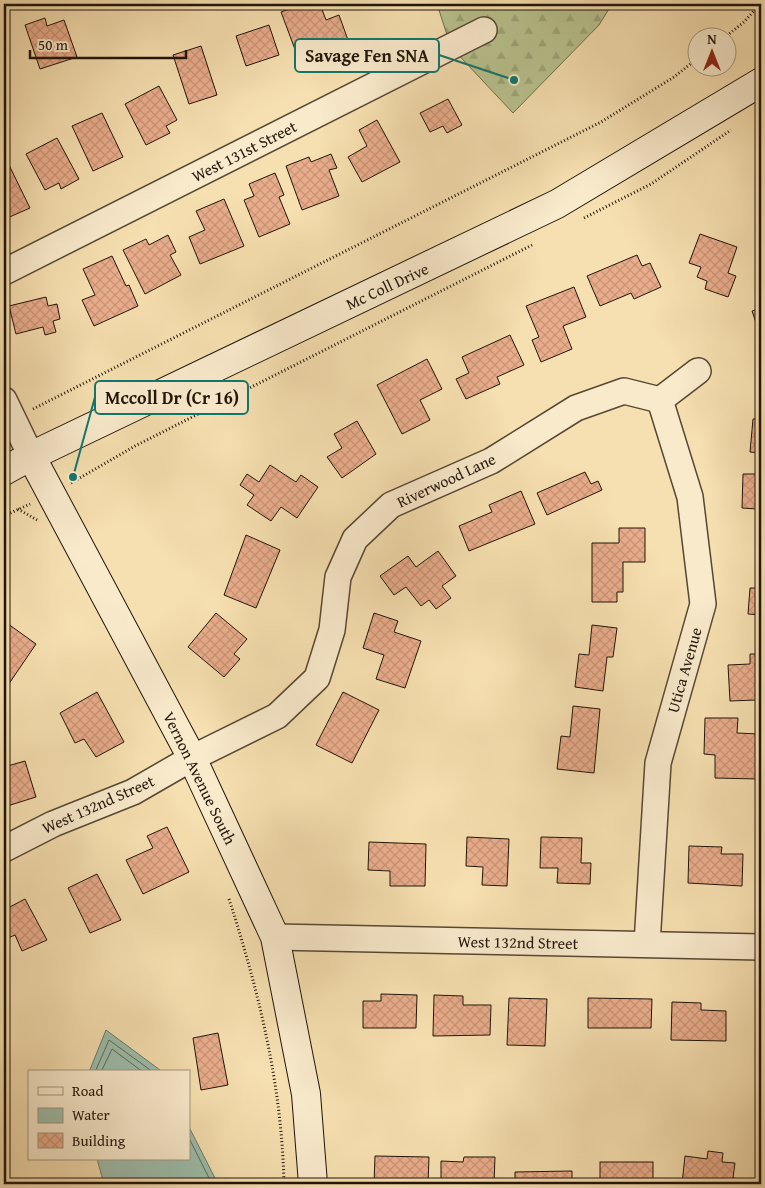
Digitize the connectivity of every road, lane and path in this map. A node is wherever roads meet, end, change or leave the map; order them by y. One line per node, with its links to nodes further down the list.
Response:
1 (760, 4): 2 (path)
2 (736, 28)
3 (484, 30): 9 (street, West 131st Street)
4 (688, 66): 12 (path)
5 (761, 82): 13 (main road, Mc Coll Drive)
6 (737, 126): 7 (path)
7 (581, 220)
8 (537, 242): 15 (path)
9 (4, 272)
10 (698, 370): 11 (street)
11 (660, 400): 19 (street, Riverwood Lane); 23 (street, Utica Avenue)
12 (9, 410): 13 (street, Vernon Avenue South)
13 (31, 456): 14 (main road, Mc Coll Drive); 15 (main road, Vernon Avenue South)
14 (4, 471)
15 (52, 494): 16 (path); 19 (main road, Vernon Avenue South)
16 (18, 509): 17 (path); 18 (path)
17 (4, 516)
18 (41, 522)
19 (192, 758): 20 (street, West 132nd Street); 22 (main road, Vernon Avenue South)
20 (4, 850)
21 (228, 898): 25 (path)
22 (275, 938): 23 (street, West 132nd Street); 26 (main road, Vernon Avenue South)
23 (648, 944): 24 (street, West 132nd Street)
24 (761, 947)
25 (284, 1184)
26 (313, 1184)

